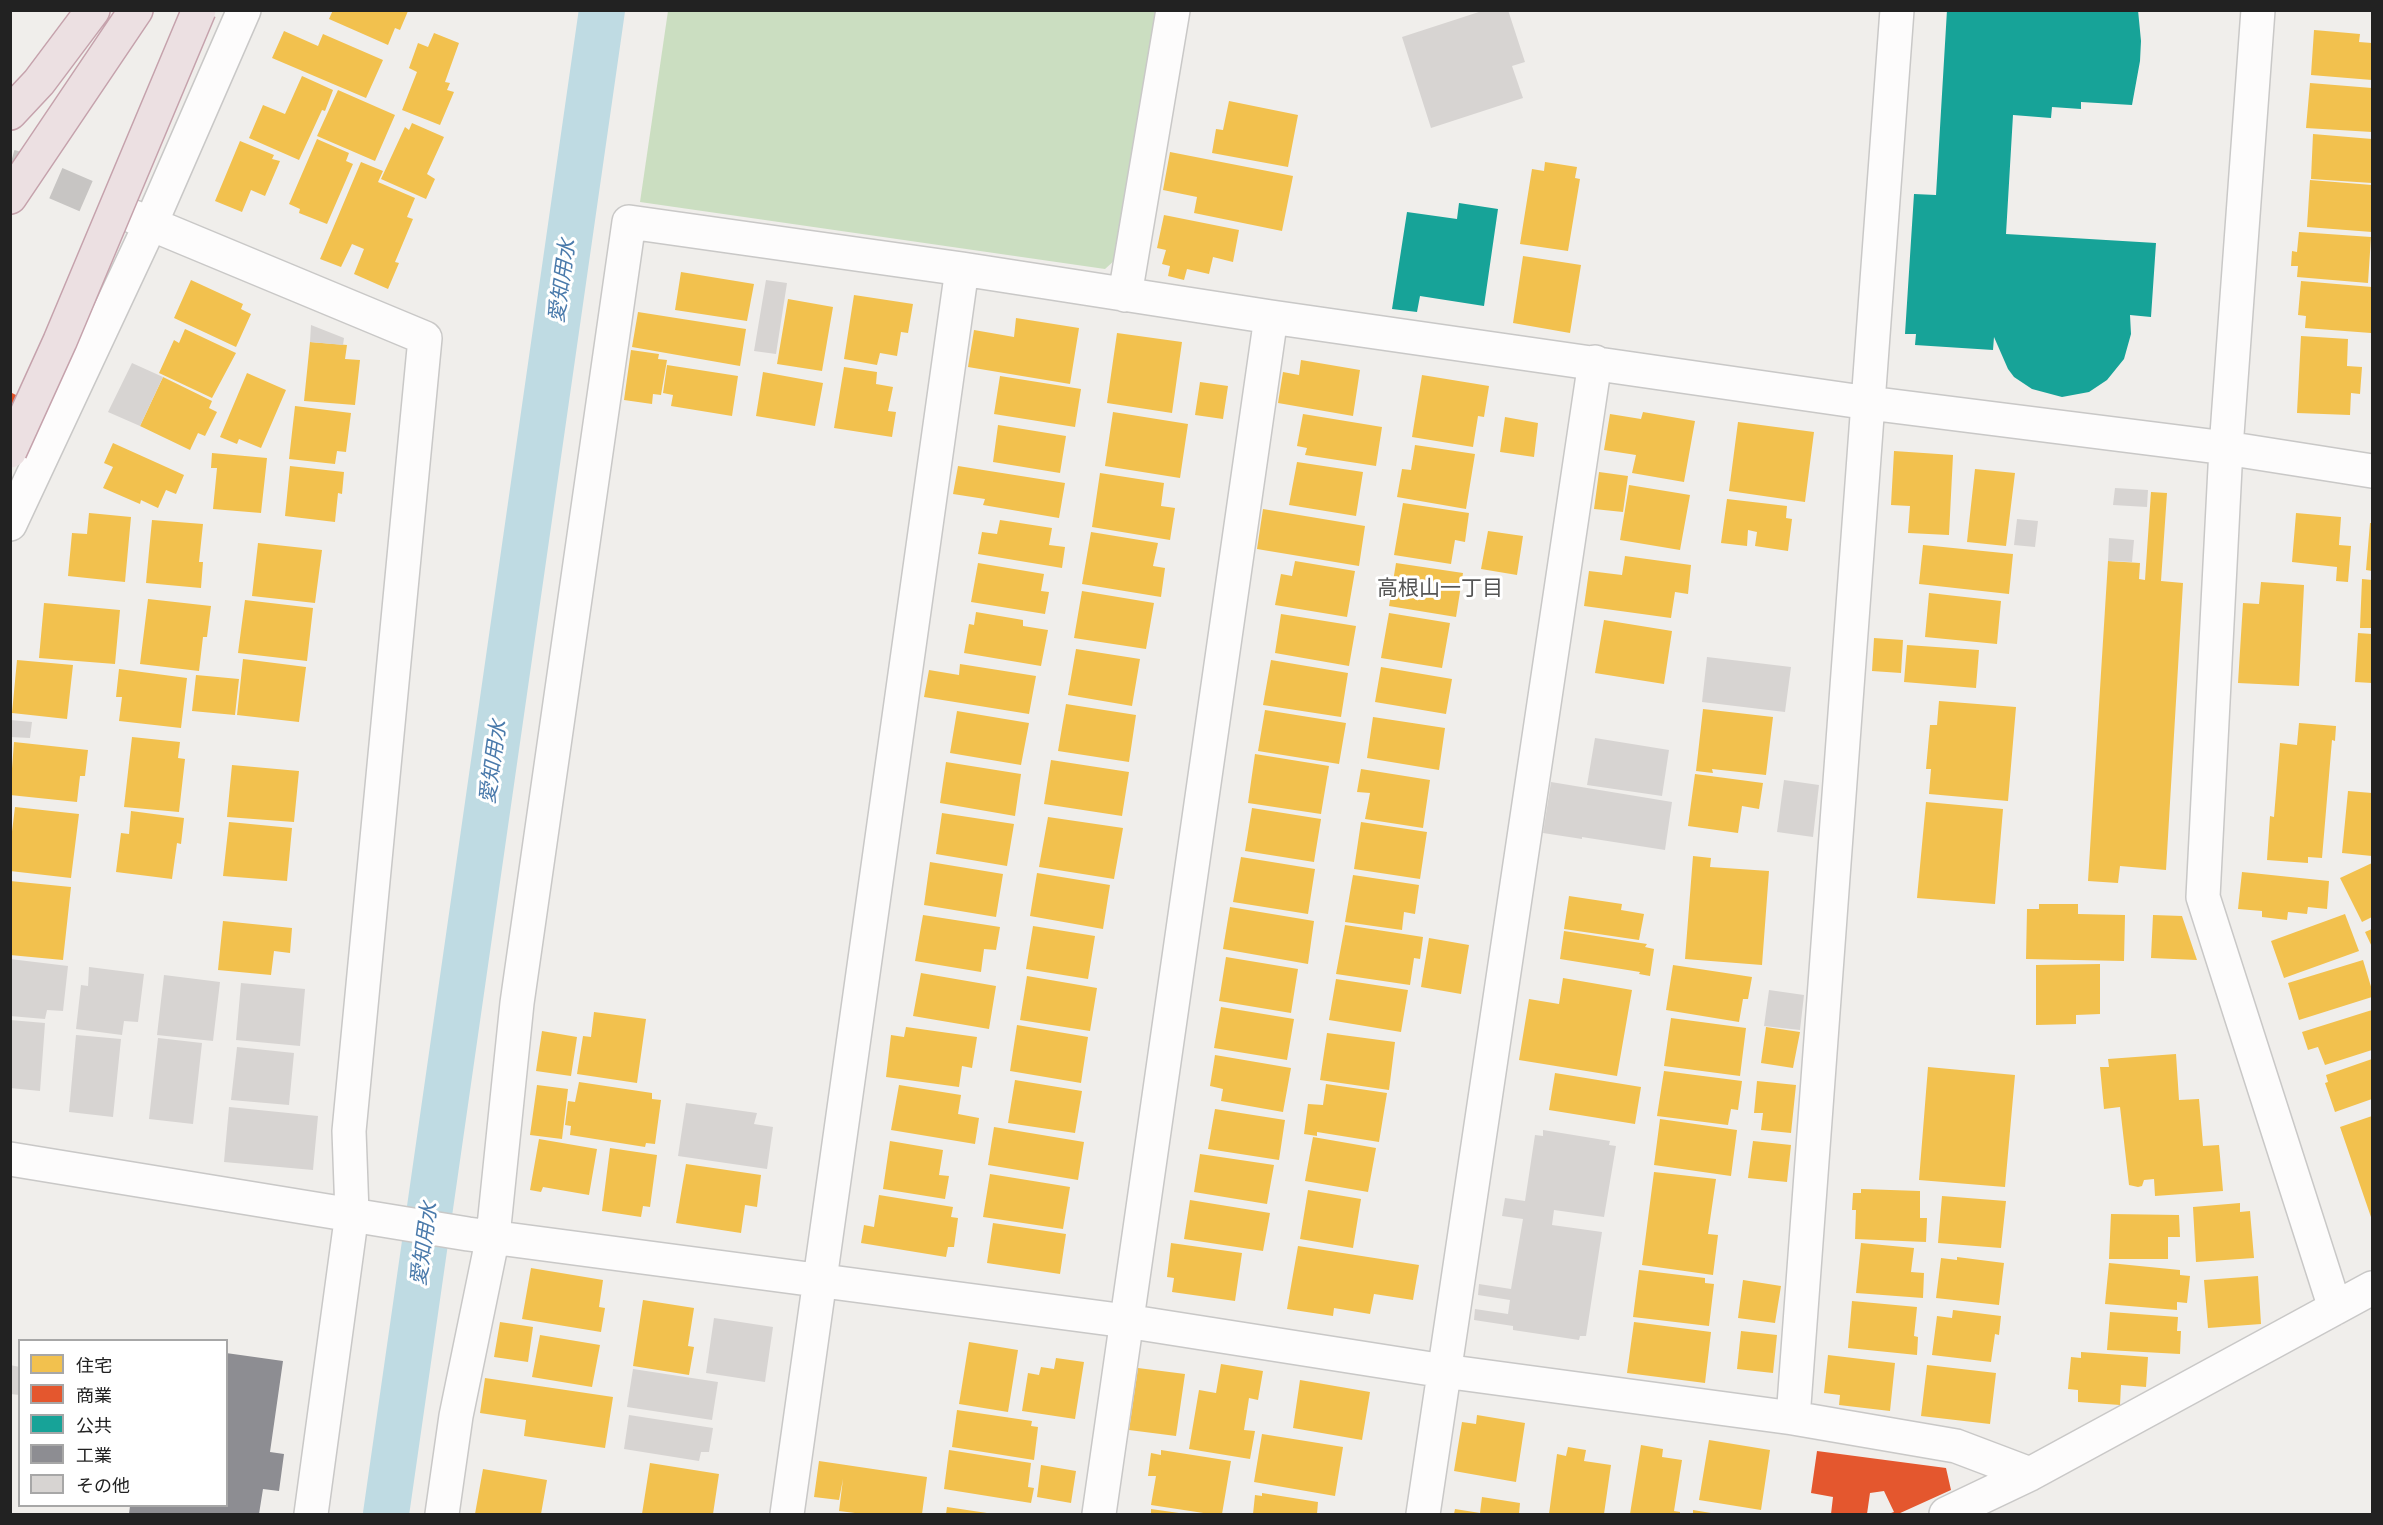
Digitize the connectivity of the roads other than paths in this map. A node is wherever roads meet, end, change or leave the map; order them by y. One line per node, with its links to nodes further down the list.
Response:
1 (93, 10): 8 (highway)
2 (136, 10): 9 (highway)
3 (200, 10): 17 (highway, bridge)
4 (244, 10): 10 (street)
5 (1173, 10): 12 (street)
6 (1897, 10): 15 (street)
7 (2258, 10): 16 (street)
8 (10, 113)
9 (10, 197)
10 (142, 220): 19 (street); 21 (street)
11 (962, 270): 12 (street); 22 (street); 23 (street)
12 (1125, 294): 13 (street)
13 (1271, 317): 14 (street); 26 (street)
14 (1595, 363): 15 (street); 27 (street)
15 (1869, 403): 16 (street); 28 (street)
16 (2226, 448): 18 (street); 25 (street)
17 (10, 451)
18 (2373, 471)
19 (10, 524)
20 (10, 1159): 21 (street)
21 (352, 1213): 22 (street); 30 (street)
22 (481, 1235): 23 (street); 31 (street)
23 (821, 1280): 26 (street); 32 (street)
24 (2373, 1288): 25 (street)
25 (2335, 1308): 29 (street)
26 (1126, 1321): 27 (street); 33 (street)
27 (1444, 1371): 28 (street); 34 (street)
28 (1793, 1418): 29 (street)
29 (2030, 1474): 35 (street)
30 (311, 1515)
31 (442, 1515)
32 (787, 1515)
33 (1098, 1515)
34 (1423, 1515)
35 (1946, 1515)

